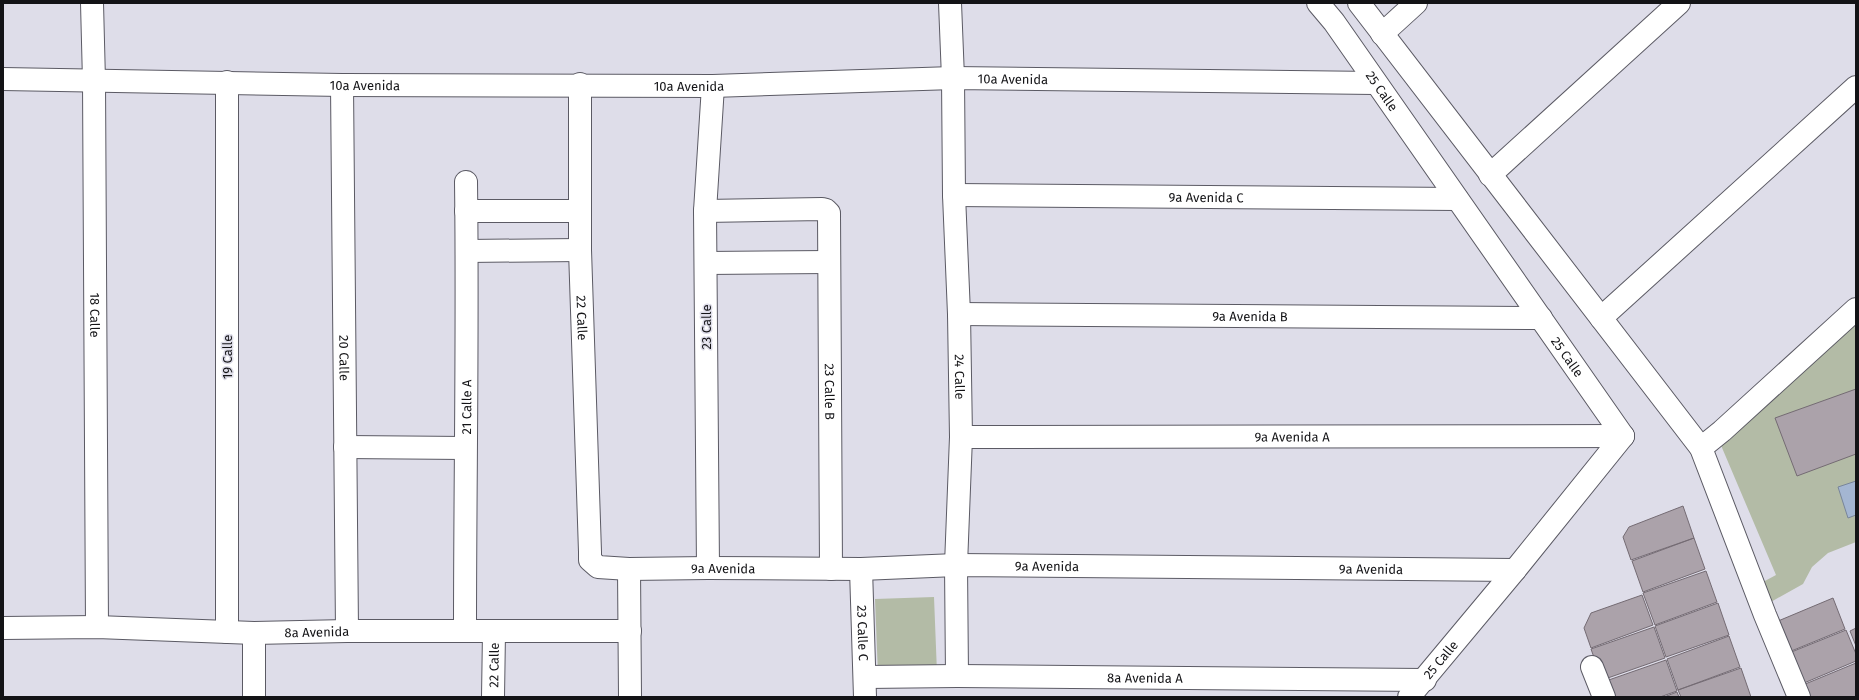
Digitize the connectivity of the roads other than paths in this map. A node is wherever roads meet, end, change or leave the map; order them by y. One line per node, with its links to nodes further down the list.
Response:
1 (92, 3): 10 (street, 18 Calle)
2 (950, 3): 8 (street, 24 Calle)
3 (1318, 3): 12 (street, 25 Calle)
4 (1359, 3): 7 (street)
5 (1416, 3): 7 (street)
6 (1679, 3): 17 (street)
7 (1382, 34): 17 (street)
8 (953, 78): 12 (street, 10a Avenida); 15 (street, 10a Avenida); 19 (street, 24 Calle)
9 (3, 79): 10 (street, 10a Avenida)
10 (94, 81): 11 (street, 10a Avenida); 44 (street, 18 Calle)
11 (227, 82): 14 (street, 10a Avenida); 48 (street, 19 Calle)
12 (1375, 83): 20 (street, 25 Calle)
13 (580, 84): 14 (street, 10a Avenida); 15 (street, 10a Avenida); 22 (street, 22 Calle)
14 (342, 85): 34 (street, 20 Calle)
15 (714, 86): 23 (street, 23 Calle)
16 (1856, 87): 31 (street)
17 (1490, 175): 31 (street)
18 (466, 182): 21 (street, 21 Calle A)
19 (954, 195): 20 (street, 9a Avenida C); 29 (street, 24 Calle)
20 (1457, 199): 30 (street, 25 Calle)
21 (466, 211): 22 (street); 25 (street, 21 Calle A)
22 (580, 211): 24 (street, 22 Calle)
23 (705, 211): 26 (street, 23 Calle); 27 (street, 23 Calle B)
24 (580, 250): 25 (street); 37 (street, 22 Calle)
25 (467, 251): 35 (street, 21 Calle A)
26 (706, 262): 27 (street); 39 (street, 23 Calle)
27 (829, 262): 41 (street, 23 Calle B)
28 (1856, 309): 36 (street)
29 (959, 314): 30 (street, 9a Avenida B); 33 (street, 24 Calle)
30 (1541, 318): 32 (street, 25 Calle)
31 (1601, 318): 36 (street)
32 (1622, 436): 33 (street, 9a Avenida A); 43 (street, 25 Calle)
33 (960, 437): 38 (street, 24 Calle)
34 (345, 447): 35 (street); 46 (street, 20 Calle)
35 (465, 448): 47 (street, 21 Calle A)
36 (1701, 448): 61 (street)
37 (590, 552): 40 (street, 9a Avenida)
38 (956, 565): 42 (street, 9a Avenida); 43 (street, 9a Avenida); 53 (street, 24 Calle)
39 (708, 568): 40 (street, 9a Avenida); 41 (street, 9a Avenida)
40 (629, 569): 50 (street)
41 (831, 569): 42 (street, 9a Avenida)
42 (861, 569): 55 (street, 23 Calle C)
43 (1515, 570): 54 (street, 25 Calle)
44 (97, 627): 45 (street, 8a Avenida); 48 (street, 8a Avenida)
45 (3, 628)
46 (347, 631): 47 (street, 8a Avenida); 51 (street, 8a Avenida)
47 (465, 631): 49 (street, 8a Avenida)
48 (228, 632): 51 (street, 8a Avenida)
49 (494, 632): 50 (street, 8a Avenida); 57 (street, 22 Calle)
50 (630, 632): 58 (street)
51 (254, 633): 56 (street)
52 (1592, 667): 60 (street)
53 (957, 676): 54 (street, 8a Avenida A); 55 (street, 8a Avenida A)
54 (1425, 680): 59 (street, 25 Calle)
55 (865, 687)
56 (254, 697)
57 (493, 697)
58 (630, 697)
59 (1409, 697)
60 (1604, 697)
61 (1799, 697)

